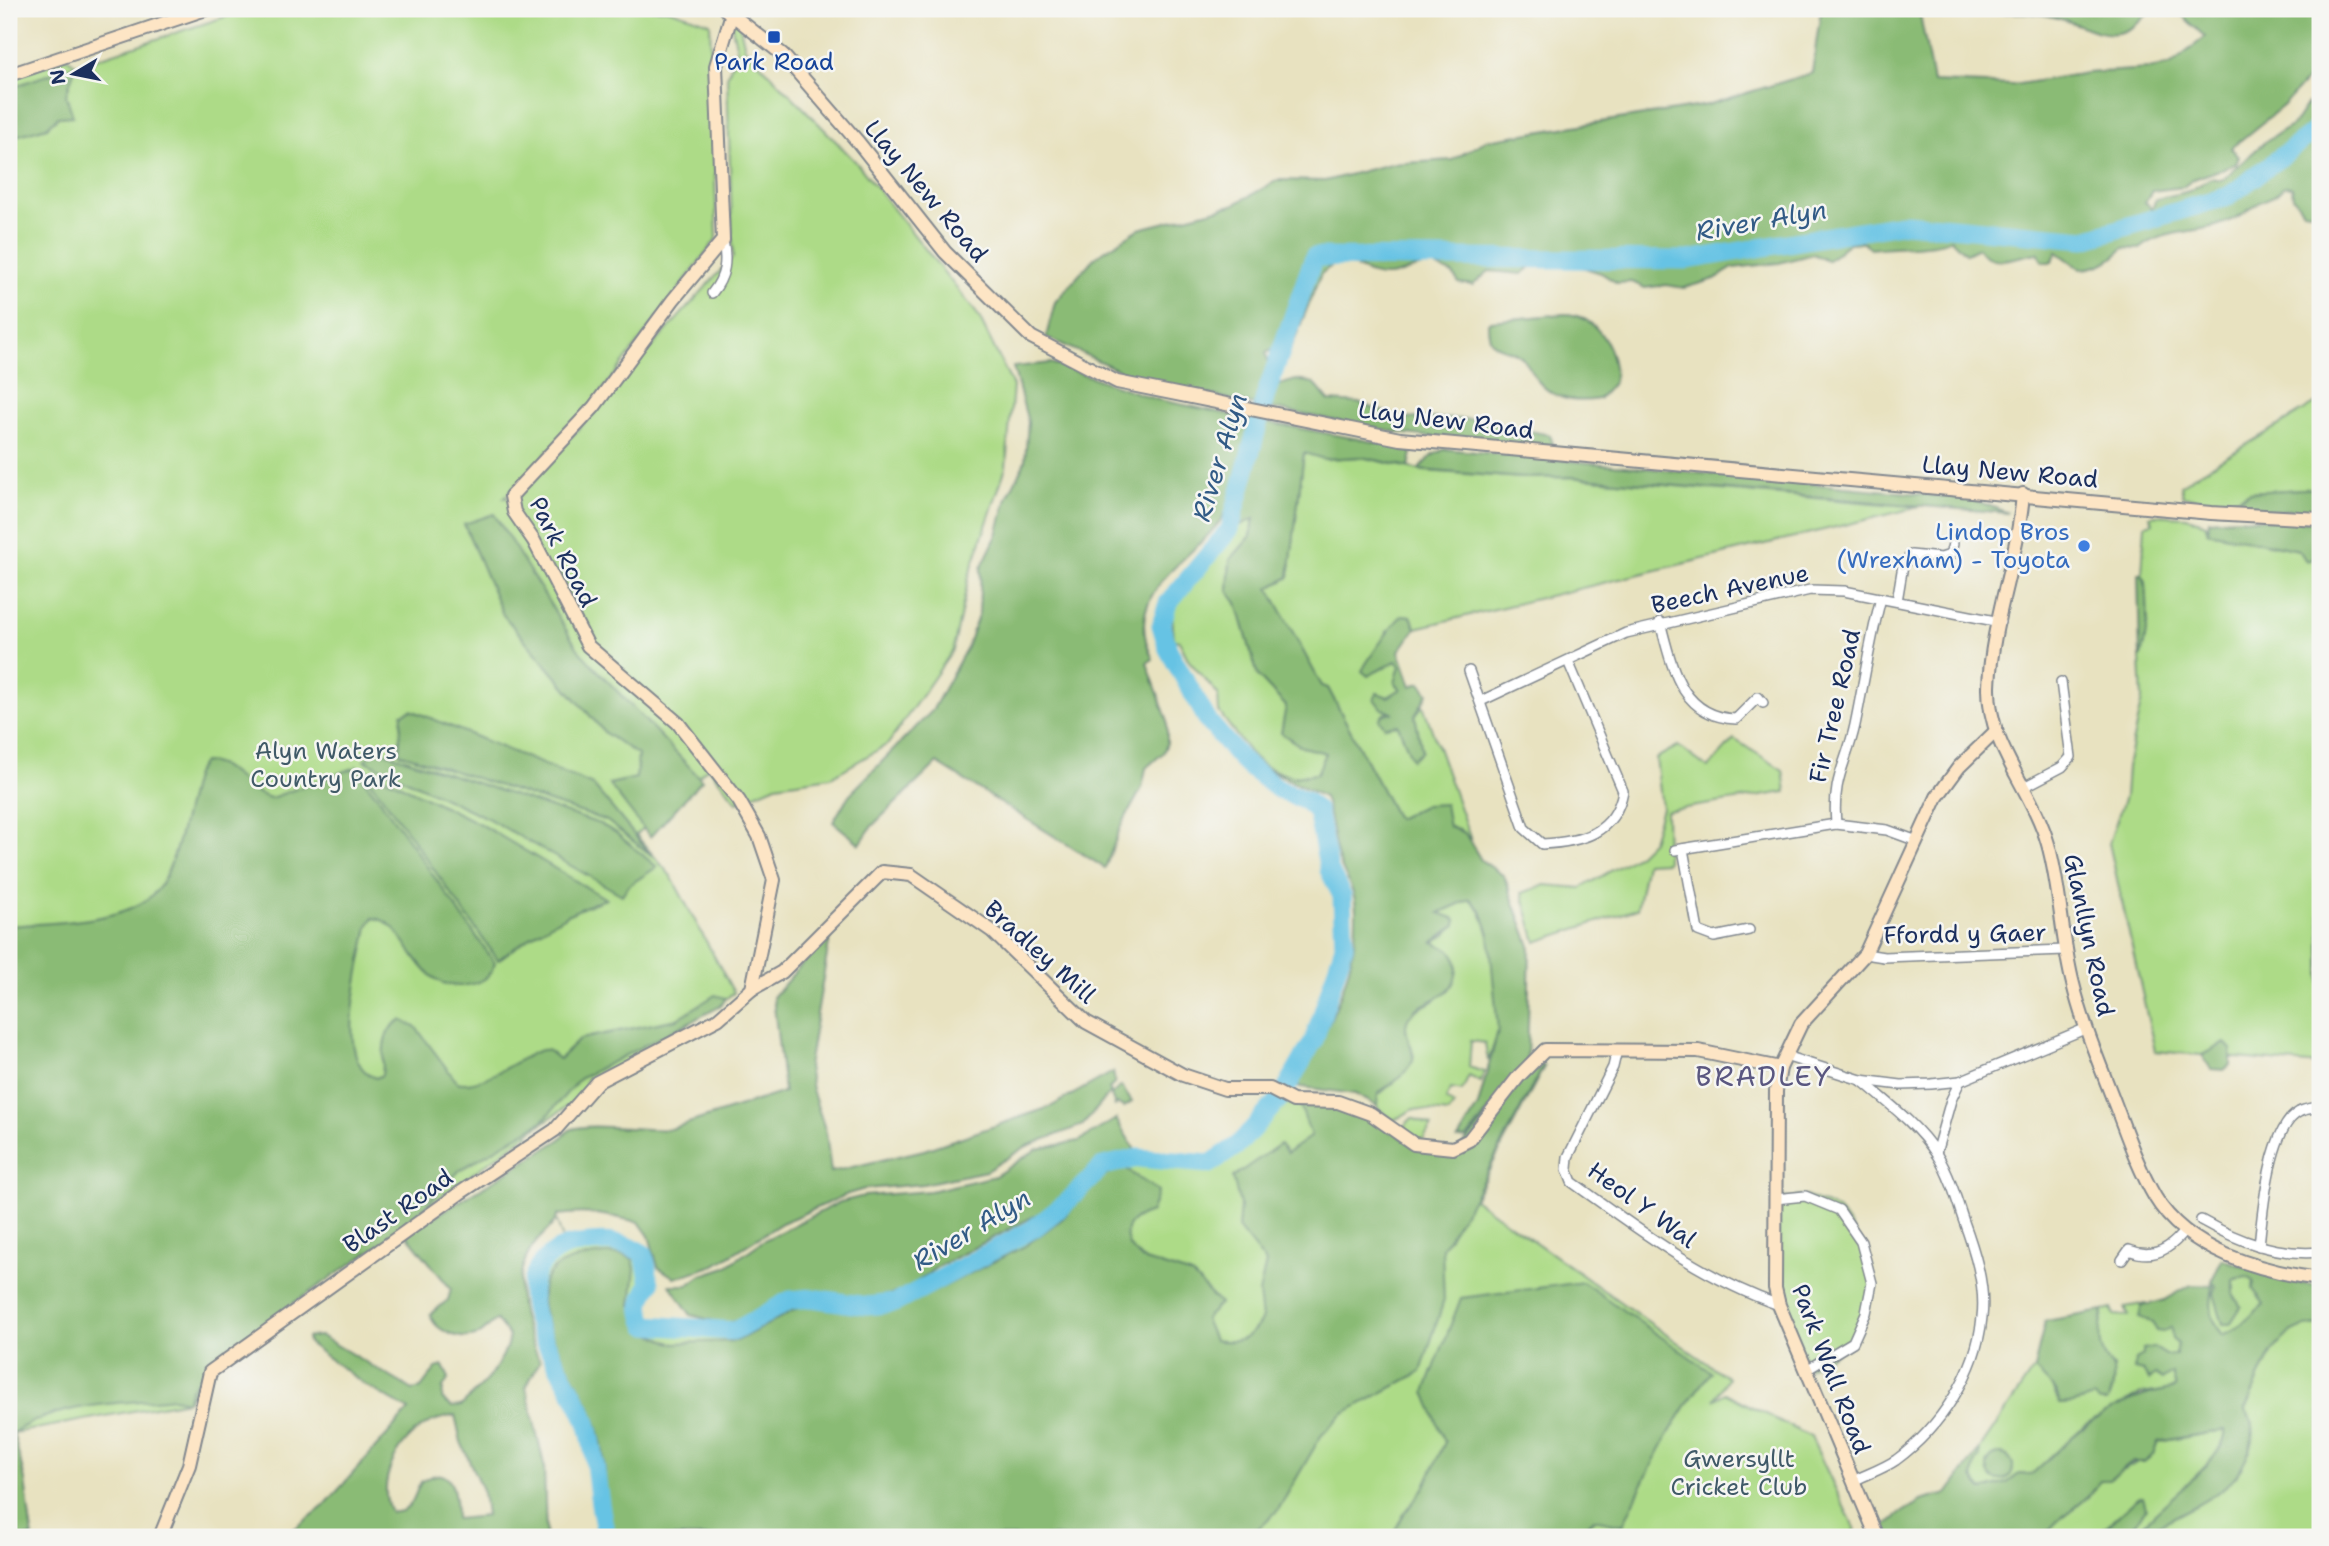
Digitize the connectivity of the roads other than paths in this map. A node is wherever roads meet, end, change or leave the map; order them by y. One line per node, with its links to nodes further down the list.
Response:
1 (206, 9): 3 (street)
2 (730, 10): 4 (street); 6 (street, Llay New Road)
3 (9, 75)
4 (723, 240): 5 (street); 25 (street, Park Road)
5 (712, 293)
6 (2023, 494): 7 (street, Llay New Road); 12 (street, Glanllyn Road)
7 (2320, 519)
8 (1953, 544): 10 (street)
9 (1881, 598): 10 (street, Beech Avenue); 11 (street, Beech Avenue); 20 (street, Fir Tree Road)
10 (1897, 601): 12 (street, Beech Avenue)
11 (1660, 622): 13 (street, Beech Avenue); 16 (street)
12 (2000, 622): 18 (street, Glanllyn Road)
13 (1568, 661): 17 (street, Beech Avenue); 17 (street)
14 (1469, 671): 17 (street)
15 (2061, 682): 19 (street)
16 (1758, 697)
17 (1480, 701)
18 (1995, 732): 19 (street, Glanllyn Road); 21 (street, Park Wall Road)
19 (2022, 788): 23 (street, Glanllyn Road)
20 (1836, 824): 21 (street); 22 (street)
21 (1917, 841): 24 (street, Park Wall Road)
22 (1745, 929)
23 (2066, 950): 24 (street, Ffordd y Gaer); 26 (street, Glanllyn Road)
24 (1865, 954): 28 (street, Park Wall Road)
25 (752, 989): 27 (street, Bradley Mill); 43 (street, Blast Road)
26 (2087, 1028): 30 (street); 35 (street, Glanllyn Road)
27 (1617, 1050): 28 (street, Bradley Mill); 40 (street, Heol Y Wal)
28 (1782, 1062): 29 (street); 33 (street, Park Wall Road)
29 (1861, 1080): 30 (street); 32 (street)
30 (1961, 1081): 32 (street)
31 (2320, 1107): 36 (street)
32 (1936, 1153): 42 (street)
33 (1775, 1199): 40 (street, Park Wall Road); 41 (street)
34 (2201, 1220): 36 (street)
35 (2185, 1230): 38 (street); 39 (street, Glanllyn Road)
36 (2259, 1246): 37 (street)
37 (2320, 1252)
38 (2122, 1260)
39 (2320, 1279)
40 (1779, 1305): 41 (street, Park Wall Road)
41 (1808, 1369): 42 (street, Park Wall Road)
42 (1853, 1481): 44 (street, Park Wall Road)
43 (160, 1537)
44 (1877, 1537)

